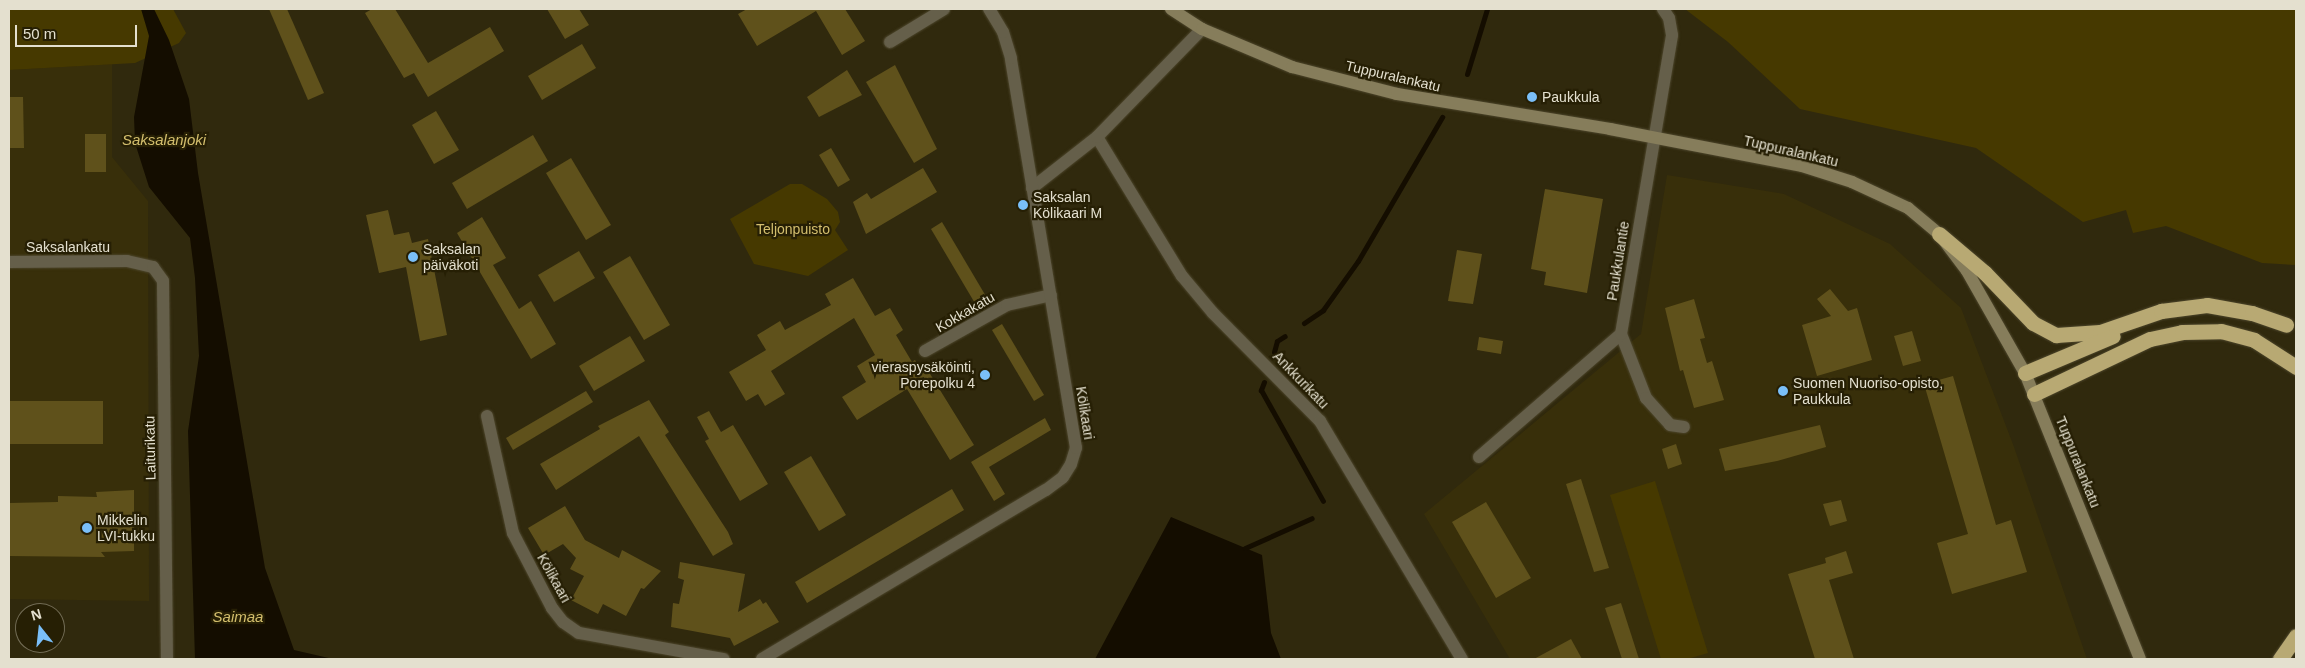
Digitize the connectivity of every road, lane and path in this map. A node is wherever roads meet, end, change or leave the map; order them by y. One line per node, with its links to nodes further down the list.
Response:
1 (944, 9): 6 (street)
2 (989, 9): 9 (street, Kölikaari)
3 (1171, 9): 5 (street, Tuppuralankatu)
4 (1663, 9): 8 (street, Paukkulantie)
5 (1202, 29): 7 (street); 8 (street, Tuppuralankatu)
6 (890, 42)
7 (1097, 138): 9 (street); 27 (street, Ankkurikatu)
8 (1654, 138): 10 (street, Tuppuralankatu); 15 (street, Paukkulantie)
9 (1032, 188): 13 (street, Kölikaari)
10 (1939, 234): 14 (highway); 18 (street, Tuppuralankatu)
11 (127, 261): 12 (street, Saksalankatu); 24 (street, Laiturikatu)
12 (9, 262)
13 (1051, 295): 16 (street, Kokkakatu); 26 (street, Kölikaari)
14 (2291, 326): 18 (highway)
15 (1622, 334): 21 (street); 22 (street)
16 (925, 351)
17 (2296, 367): 19 (highway)
18 (2025, 373): 19 (street, Tuppuralankatu)
19 (2034, 394): 28 (street, Tuppuralankatu)
20 (487, 416): 25 (street, Kölikaari)
21 (1684, 427)
22 (1479, 457)
23 (2296, 636): 29 (highway)
24 (167, 659)
25 (724, 659)
26 (762, 659)
27 (1462, 659)
28 (2140, 659)
29 (2280, 659)

